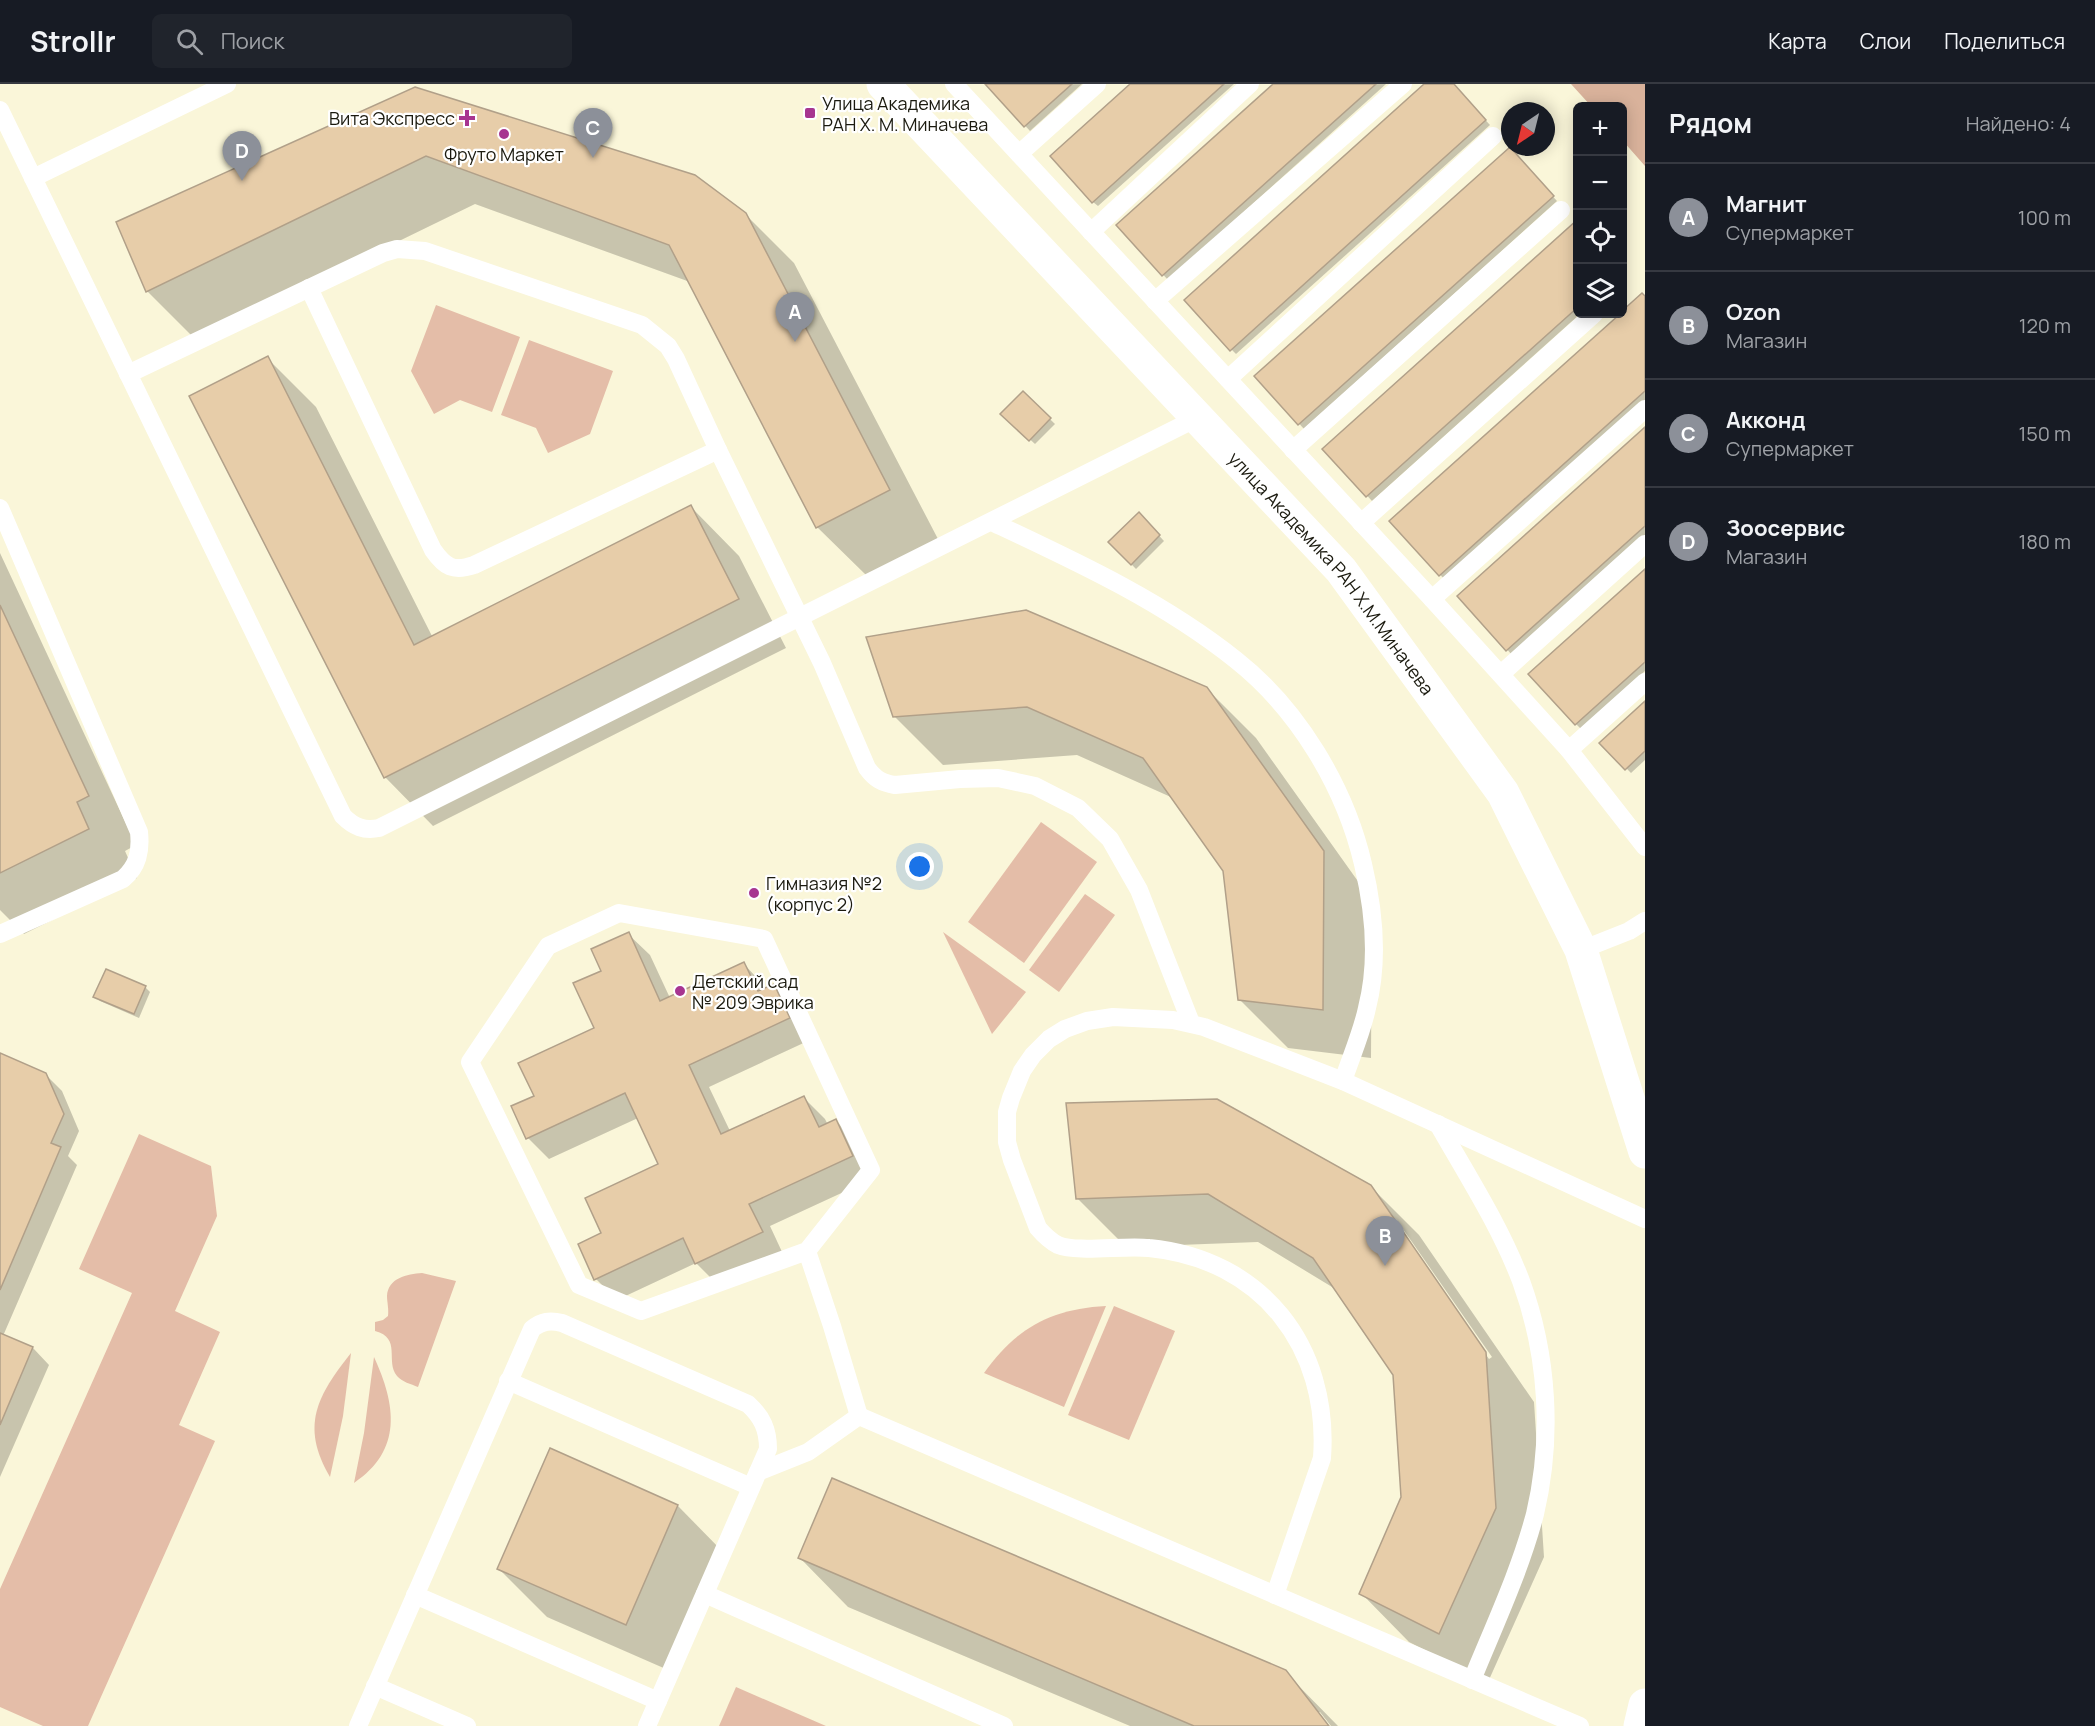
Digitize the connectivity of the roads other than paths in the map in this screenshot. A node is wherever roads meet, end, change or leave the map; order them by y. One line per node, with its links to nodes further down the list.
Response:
1 (227, 84): 10 (lane)
2 (883, 84): 19 (street, улица Академика РАН Х.М.Миначева)
3 (954, 84): 9 (lane)
4 (1097, 84): 9 (lane)
5 (1250, 84): 12 (lane)
6 (1403, 84): 14 (lane)
7 (0, 110): 10 (lane)
8 (1493, 136): 17 (lane)
9 (1019, 154): 12 (lane)
10 (33, 178): 16 (lane)
11 (1561, 210): 21 (lane)
12 (1091, 232): 14 (lane)
13 (309, 288): 16 (lane); 20 (lane); 20 (lane)
14 (1155, 301): 17 (lane)
15 (1590, 318): 24 (lane)
16 (128, 374): 27 (lane)
17 (1228, 379): 21 (lane)
18 (1645, 409): 26 (lane)
19 (1198, 417): 23 (lane); 34 (street, улица Академика РАН Х.М.Миначева)
20 (718, 450): 27 (lane)
21 (1293, 450): 24 (lane)
22 (0, 508): 33 (lane)
23 (992, 522): 27 (lane); 36 (lane)
24 (1361, 523): 26 (lane)
25 (1645, 544): 28 (lane)
26 (1432, 599): 28 (lane)
27 (799, 618): 35 (lane)
28 (1501, 674): 30 (lane)
29 (1645, 682): 30 (lane)
30 (1569, 750): 31 (lane)
31 (1645, 847)
32 (1645, 921): 34 (lane)
33 (0, 934)
34 (1581, 950): 38 (street, улица Академика РАН Х.М.Миначева)
35 (1191, 1023): 36 (lane); 46 (lane)
36 (1343, 1081): 37 (lane)
37 (1438, 1124): 39 (lane); 47 (lane)
38 (1645, 1152)
39 (1645, 1220)
40 (807, 1251): 40 (lane); 42 (lane)
41 (508, 1381): 43 (lane); 43 (lane); 45 (lane)
42 (859, 1416): 43 (lane); 46 (lane)
43 (755, 1480): 44 (lane)
44 (705, 1594): 49 (lane); 54 (lane)
45 (415, 1595): 48 (lane); 49 (lane)
46 (1275, 1595): 47 (lane)
47 (1472, 1680): 55 (lane)
48 (375, 1686): 51 (lane); 52 (lane)
49 (658, 1701): 53 (lane)
50 (1645, 1705): 56 (street)
51 (358, 1726)
52 (467, 1726)
53 (647, 1726)
54 (1004, 1726)
55 (1580, 1726)
56 (1640, 1726)

